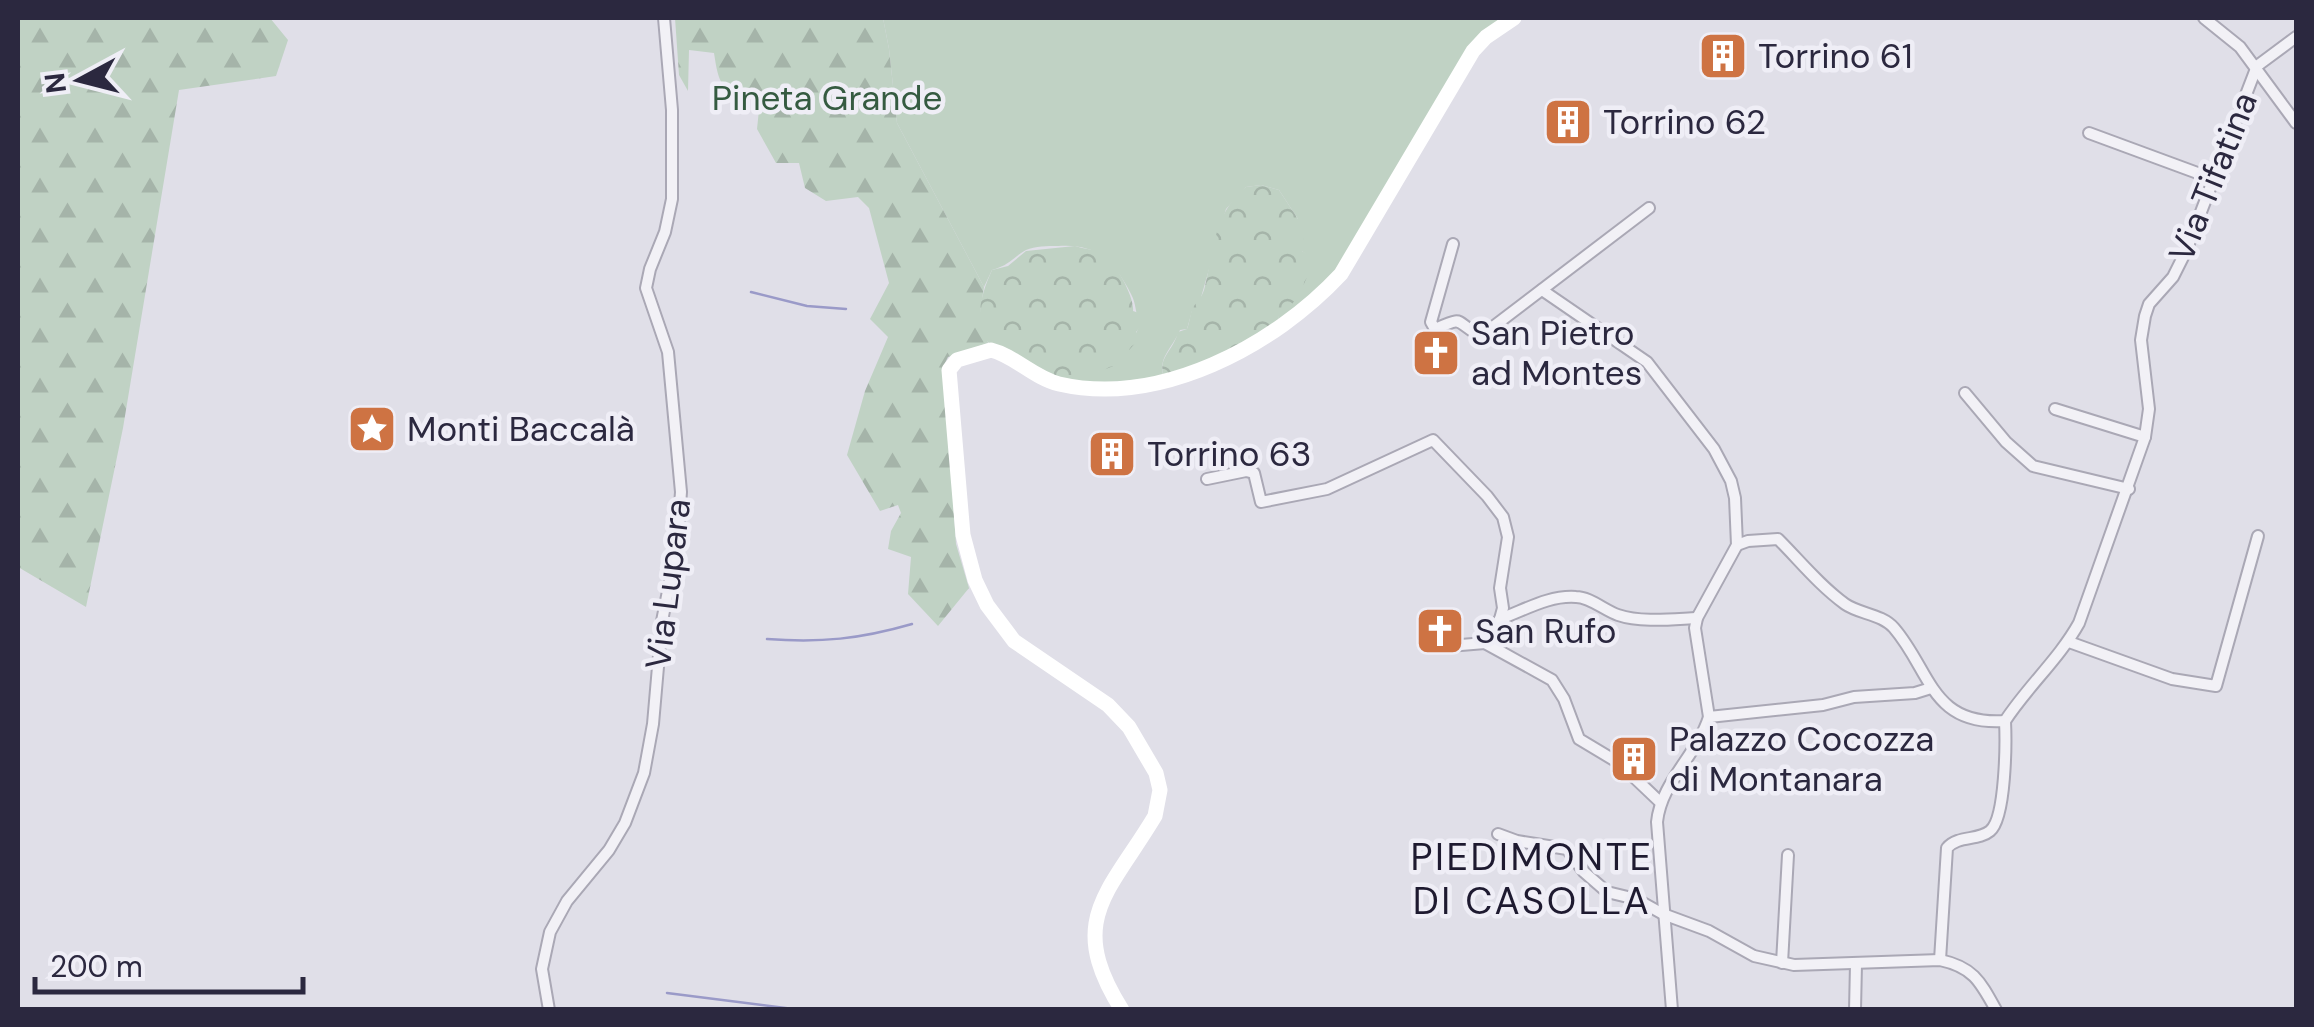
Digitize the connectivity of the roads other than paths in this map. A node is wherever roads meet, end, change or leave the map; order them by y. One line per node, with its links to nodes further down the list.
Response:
1 (664, 18): 34 (street, Via Lupara)
2 (1514, 18): 35 (street)
3 (2204, 18): 5 (street)
4 (2296, 37): 5 (street, Via Tifatina)
5 (2257, 66): 6 (street); 8 (street, Via Tifatina)
6 (2296, 123)
7 (2089, 133): 8 (street)
8 (2212, 178): 14 (street, Via Tifatina)
9 (1649, 208): 11 (street)
10 (1452, 244): 11 (street)
11 (1542, 290): 18 (street)
12 (1965, 393): 16 (street)
13 (2054, 409): 14 (street)
14 (2145, 437): 16 (street, Via Tifatina)
15 (1207, 479): 20 (street)
16 (2129, 490): 21 (street, Via Tifatina)
17 (2258, 536): 21 (street)
18 (1737, 546): 19 (street); 24 (street)
19 (1697, 618): 20 (street); 25 (street)
20 (1500, 619): 22 (street)
21 (2069, 642): 26 (street)
22 (1485, 643): 23 (street); 27 (street)
23 (1450, 646)
24 (1931, 688): 25 (street); 26 (street)
25 (1709, 717): 27 (street)
26 (2004, 721): 31 (street)
27 (1659, 801): 30 (street)
28 (1498, 834): 30 (street)
29 (1788, 855): 32 (street)
30 (1663, 914): 32 (street); 36 (street)
31 (1940, 960): 33 (street); 38 (street)
32 (1782, 963): 33 (street)
33 (1856, 964): 37 (street)
34 (549, 1010)
35 (1122, 1010)
36 (1672, 1010)
37 (1855, 1010)
38 (1996, 1010)

